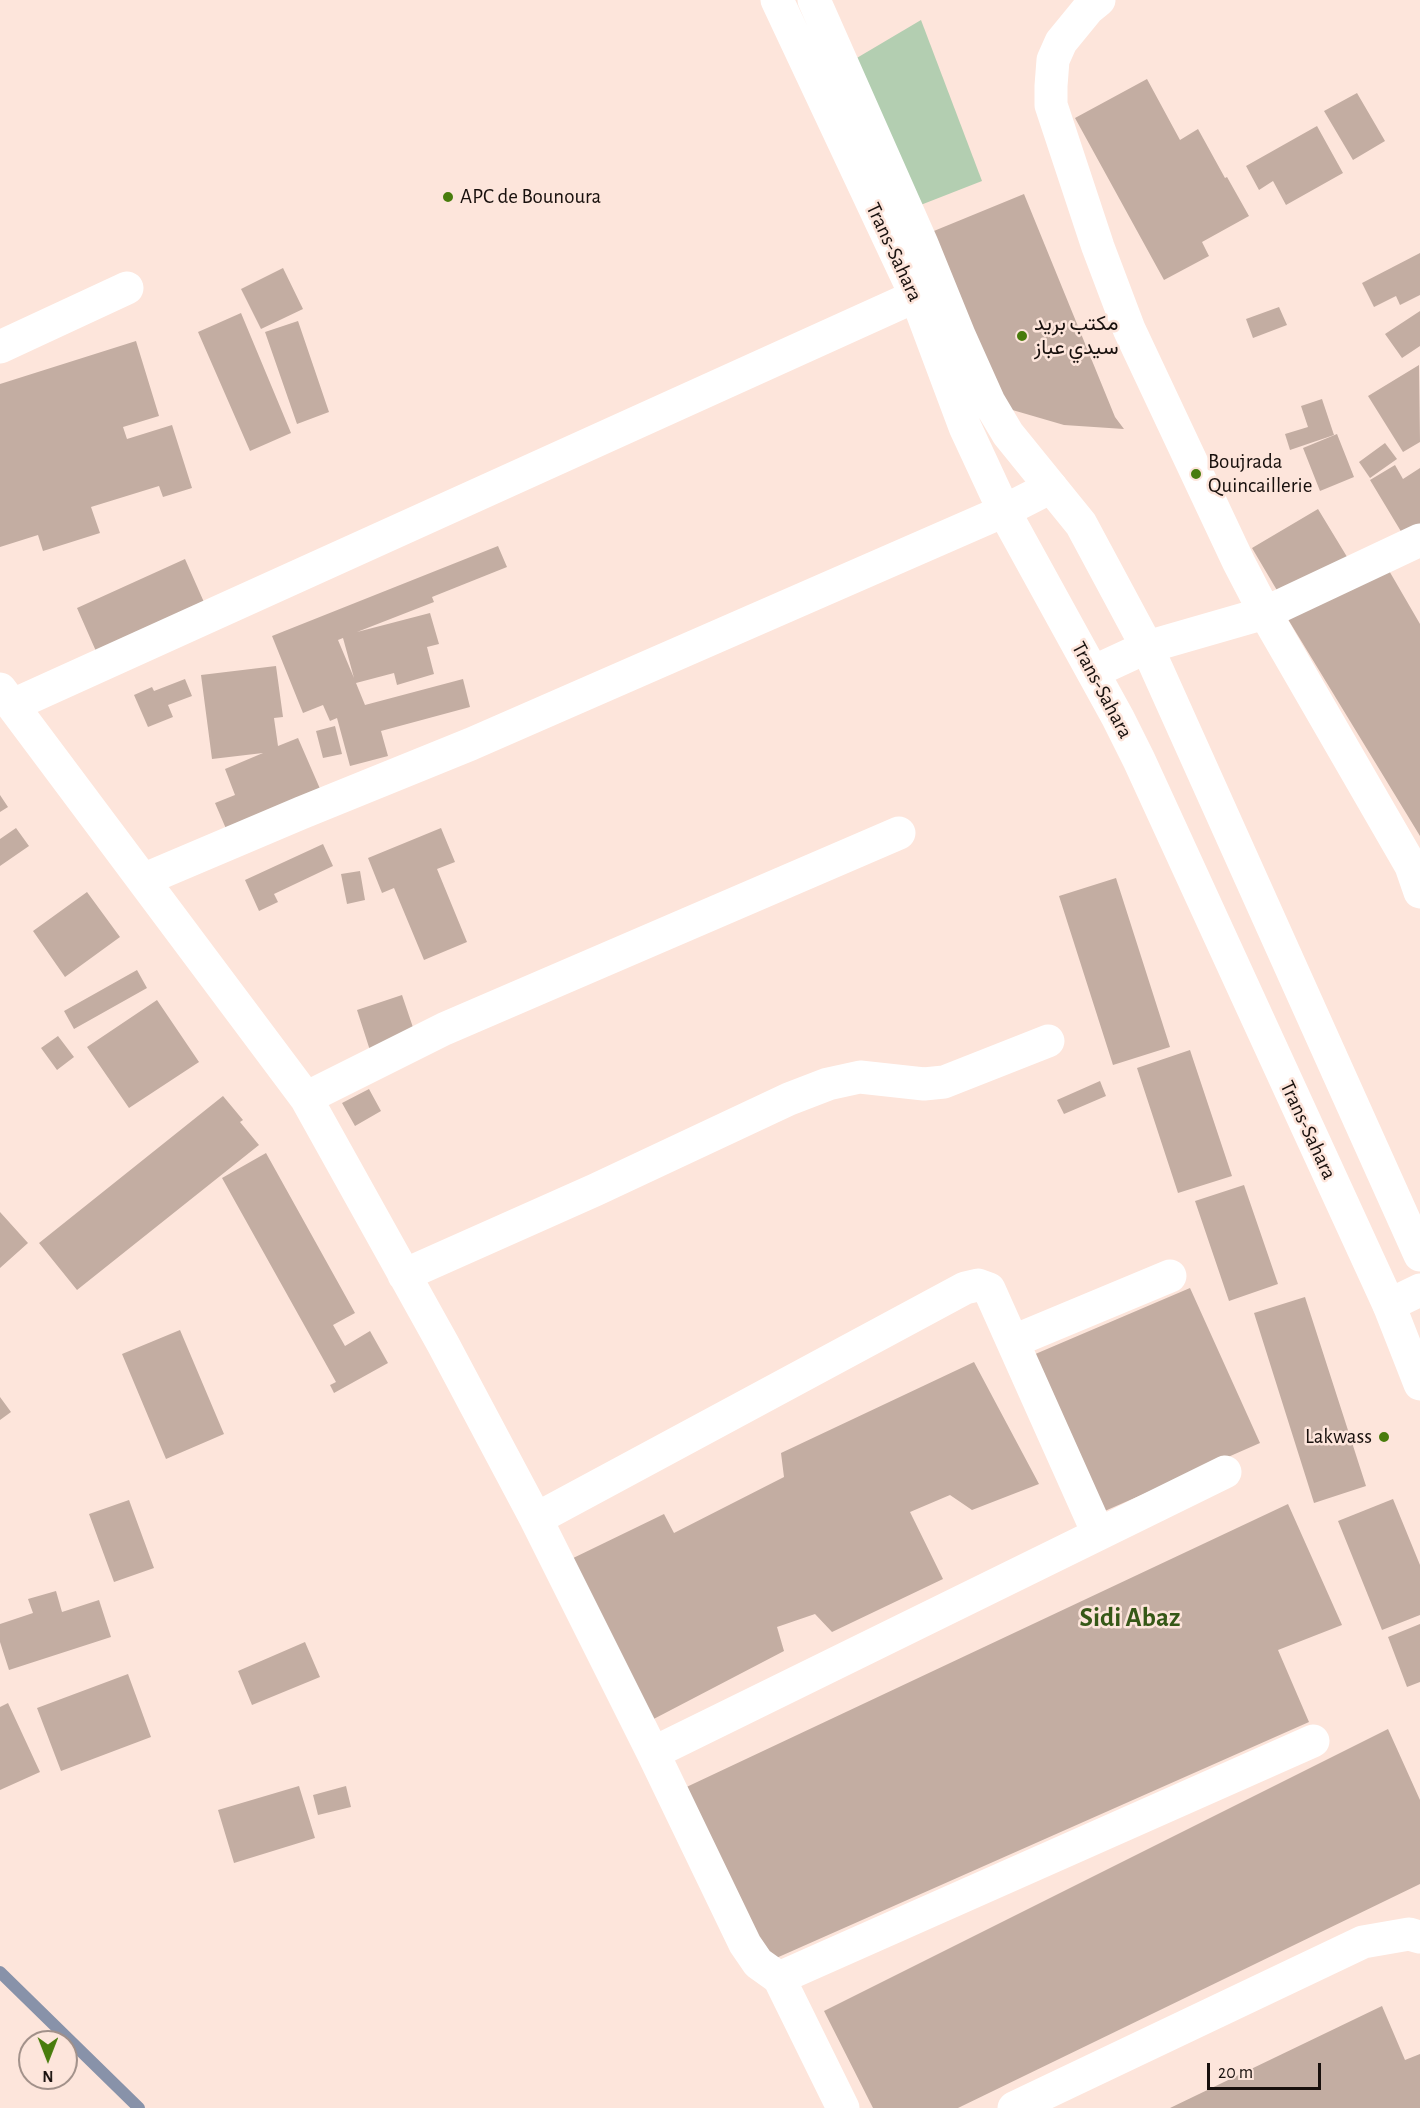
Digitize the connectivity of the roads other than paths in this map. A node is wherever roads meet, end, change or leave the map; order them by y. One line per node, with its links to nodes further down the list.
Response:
1 (777, 0): 5 (main road, Trans-Sahara)
2 (814, 0): 5 (main road, Trans-Sahara)
3 (1099, 0): 10 (main road)
4 (127, 288): 6 (main road)
5 (928, 293): 7 (main road, Trans-Sahara); 8 (main road, Trans-Sahara); 13 (main road)
6 (0, 347)
7 (1051, 487): 8 (main road); 11 (main road, Trans-Sahara)
8 (1004, 511): 12 (main road, Trans-Sahara); 15 (main road)
9 (1420, 540): 10 (main road)
10 (1264, 613): 11 (main road); 16 (main road)
11 (1147, 647): 12 (main road); 19 (main road, Trans-Sahara)
12 (1093, 672): 23 (main road, Trans-Sahara)
13 (6, 697): 15 (main road)
14 (899, 833): 18 (main road)
15 (143, 880): 18 (main road)
16 (1420, 892)
17 (1048, 1041): 20 (main road)
18 (306, 1098): 20 (main road)
19 (1420, 1255)
20 (404, 1275): 27 (main road)
21 (1170, 1276): 24 (main road)
22 (1420, 1290): 23 (main road)
23 (1389, 1305): 25 (main road, Trans-Sahara)
24 (1014, 1341): 27 (main road); 28 (main road)
25 (1420, 1384)
26 (1225, 1472): 28 (main road)
27 (536, 1519): 30 (main road)
28 (1098, 1533): 30 (main road)
29 (1313, 1741): 32 (main road)
30 (653, 1753): 32 (main road)
31 (1420, 1937): 34 (main road)
32 (779, 1978): 33 (main road)
33 (843, 2108)
34 (1014, 2108)

